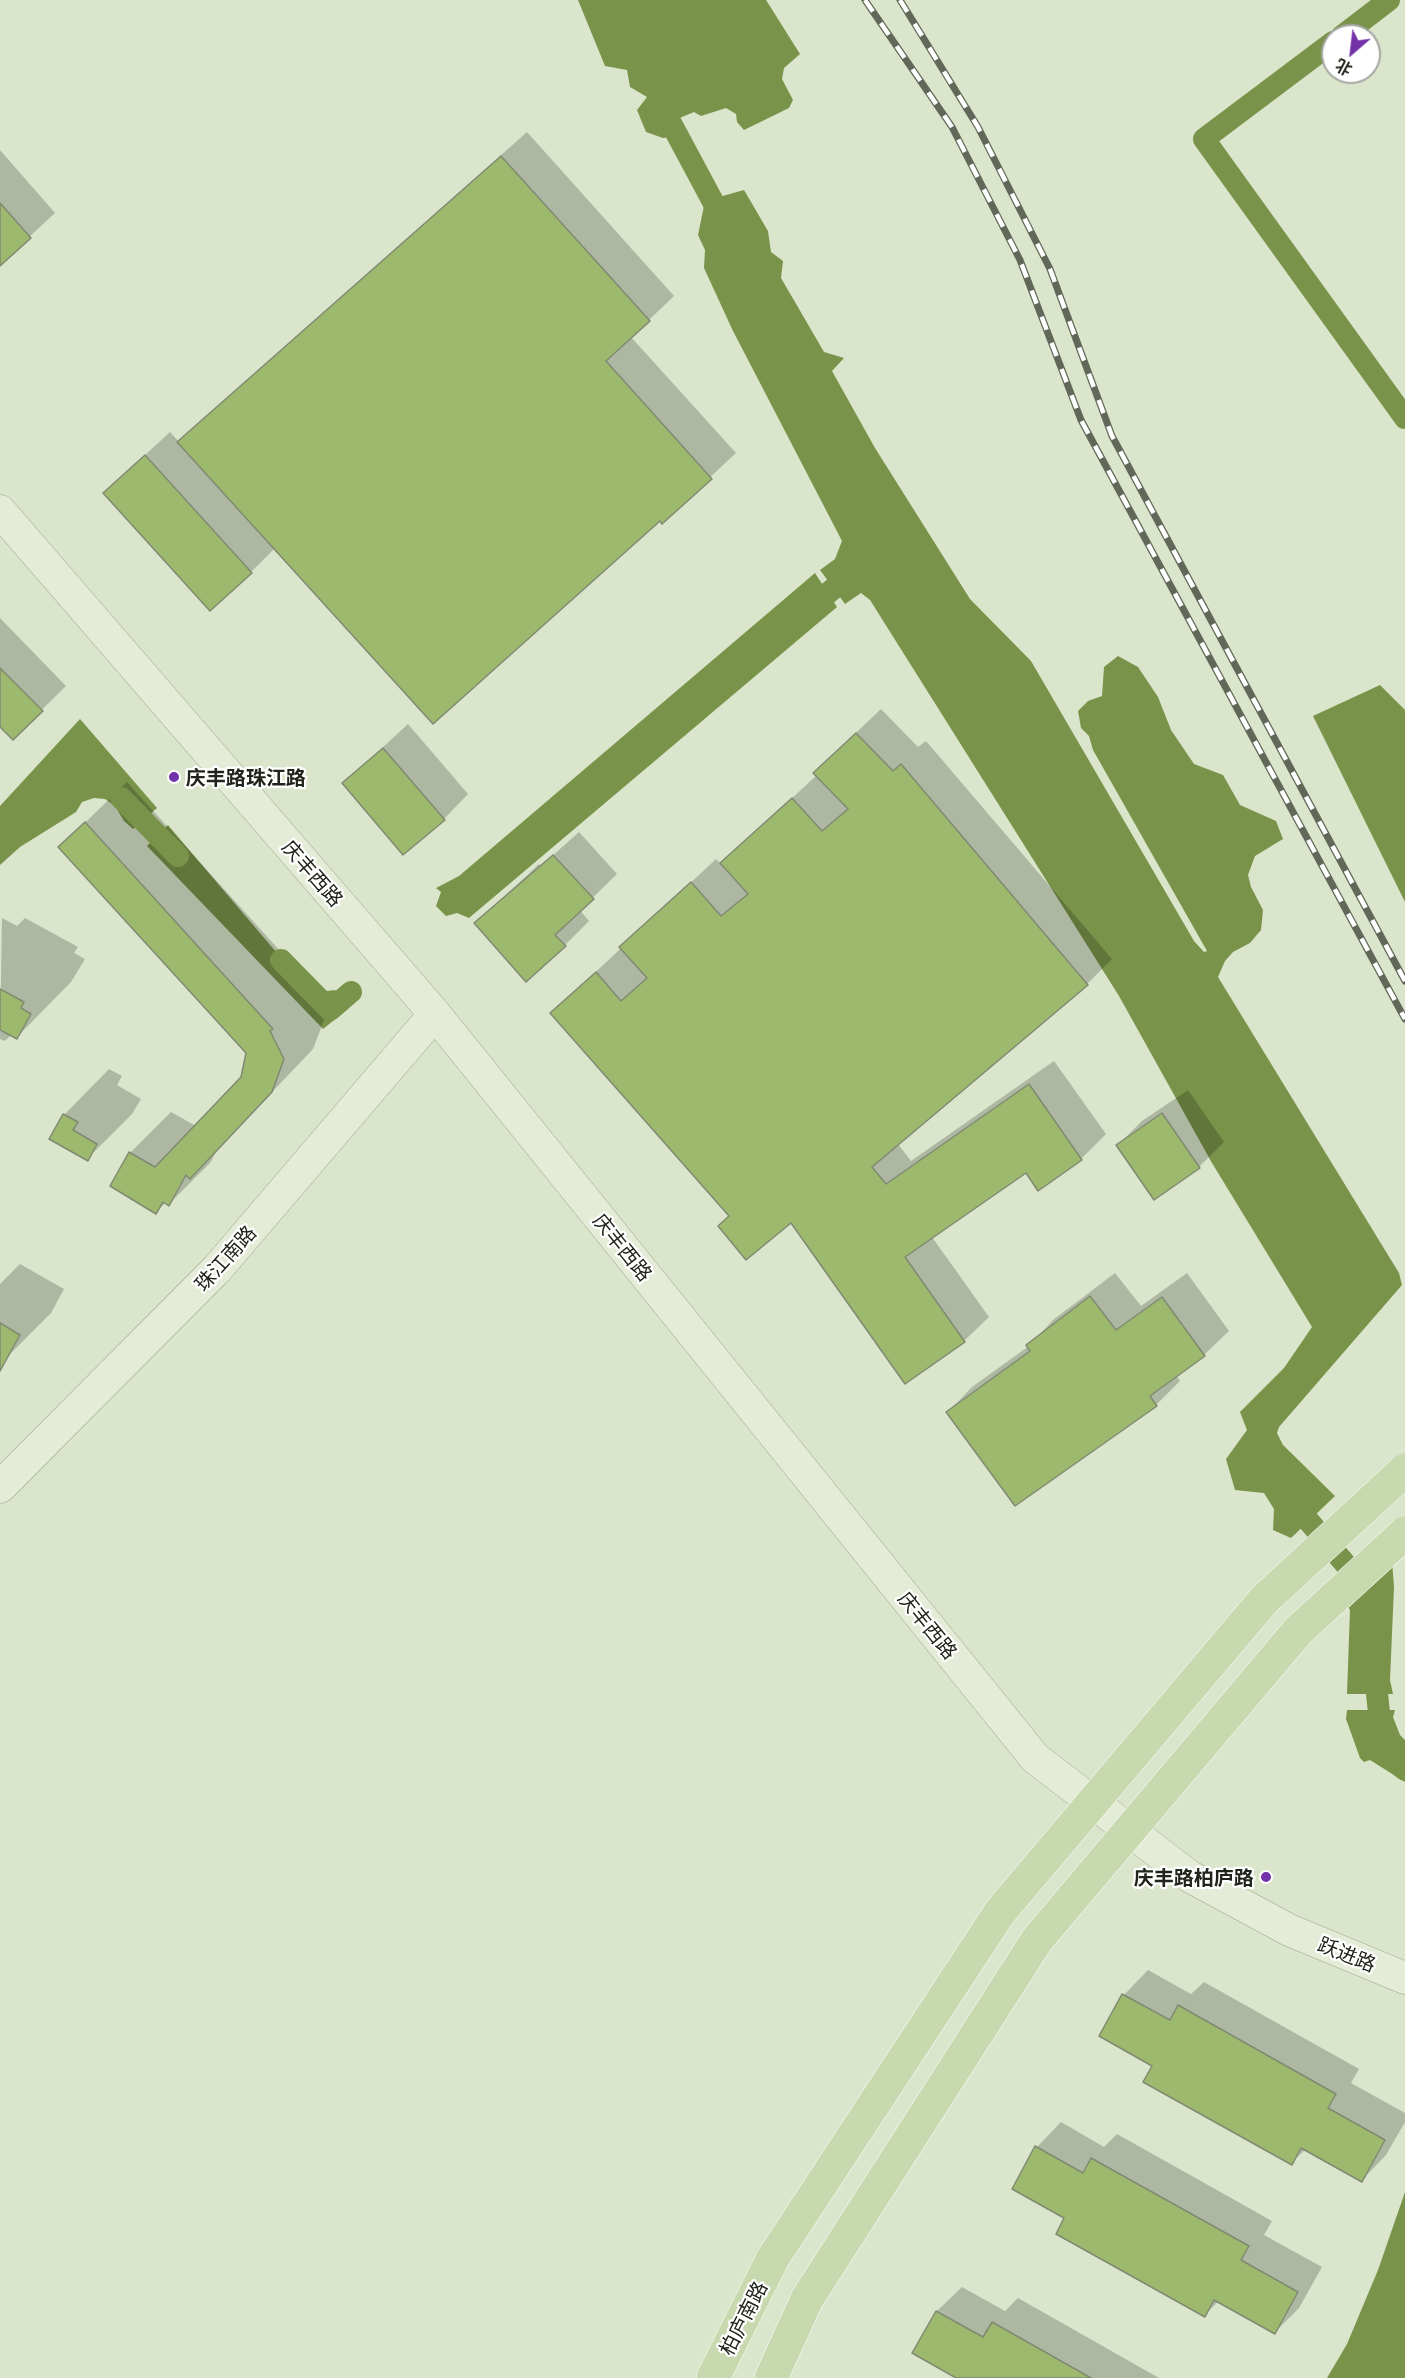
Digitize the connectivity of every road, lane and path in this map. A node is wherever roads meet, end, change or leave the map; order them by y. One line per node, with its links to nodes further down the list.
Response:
1 (0, 511): 2 (street, 庆丰西路)
2 (435, 1014): 4 (street, 珠江南路); 6 (street, 庆丰西路)
3 (1405, 1470): 8 (main road, 柏庐南路, bridge)
4 (0, 1487)
5 (1405, 1533): 9 (main road, bridge)
6 (1289, 1930): 7 (street, 跃进路)
7 (1405, 1978)
8 (713, 2378)
9 (771, 2378)

